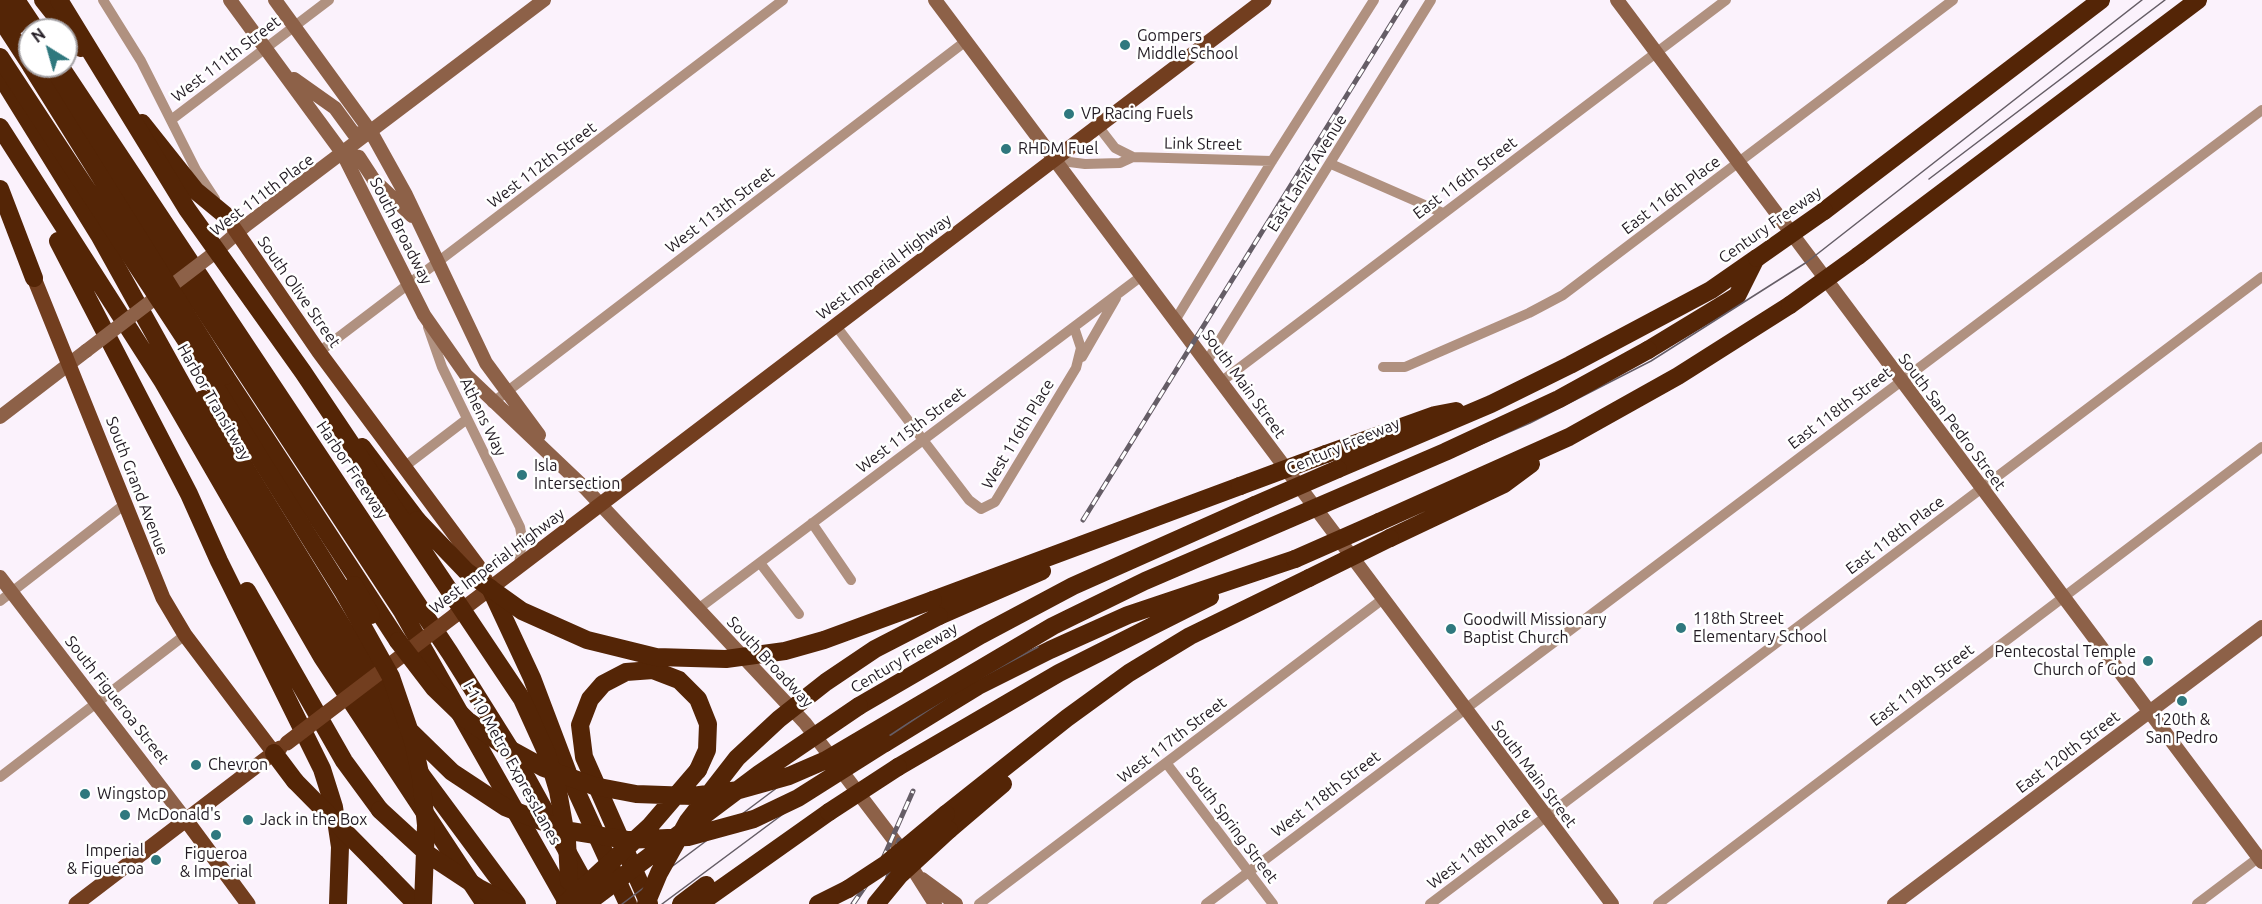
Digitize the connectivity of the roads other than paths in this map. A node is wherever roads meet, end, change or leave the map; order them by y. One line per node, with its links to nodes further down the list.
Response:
1 (1, 0): 22 (highway)
2 (16, 0): 20 (highway)
3 (43, 0): 49 (highway)
4 (58, 0): 69 (highway, bridge)
5 (230, 0): 26 (main road, South Broadway)
6 (275, 0): 23 (main road, South Broadway)
7 (329, 0): 23 (street, West 111th Street)
8 (544, 0): 38 (main road, West 111th Place)
9 (783, 0): 54 (street, West 112th Street)
10 (935, 0): 24 (main road, South Main Street)
11 (1264, 0): 36 (main road, West Imperial Highway)
12 (1374, 0): 42 (street)
13 (1431, 0): 44 (street, East Lanzit Avenue)
14 (1617, 0): 27 (main road, South San Pedro Street)
15 (1726, 0): 27 (street, East 116th Street)
16 (1953, 0): 43 (street, East 116th Place)
17 (2101, 0): 53 (highway, Century Freeway, bridge)
18 (2198, 0): 78 (highway, bridge)
19 (107, 2): 35 (street, South Olive Street)
20 (28, 18)
21 (4, 23): 25 (highway)
22 (18, 26)
23 (295, 26): 26 (street, West 111th Street); 38 (main road, South Broadway)
24 (966, 41): 41 (main road, South Main Street); 73 (street, West 113th Street)
25 (18, 45)
26 (266, 48): 29 (main road, South Broadway); 35 (street, West 111th Street)
27 (1656, 53): 43 (main road, South San Pedro Street); 48 (street, East 116th Street)
28 (0, 57): 119 (highway, bridge)
29 (281, 68): 38 (main road); 39 (main road, South Broadway)
30 (0, 75): 52 (highway, Harbor Transitway)
31 (39, 78): 70 (highway, bridge)
32 (52, 78): 124 (highway, I-110 Metro ExpressLanes)
33 (68, 78): 126 (highway, Harbor Freeway)
34 (2262, 110): 71 (street, East 118th Street)
35 (171, 120): 49 (street, South Olive Street)
36 (1098, 126): 40 (street); 41 (main road, West Imperial Highway)
37 (0, 128): 46 (highway)
38 (371, 132): 39 (main road, West 111th Place); 50 (main road, South Broadway)
39 (343, 154): 50 (main road); 51 (main road, West 111th Place); 58 (main road, South Broadway)
40 (1133, 157): 41 (street, Link Street); 42 (street, Link Street)
41 (1054, 159): 55 (main road, South Main Street); 62 (main road, West Imperial Highway)
42 (1272, 161): 61 (street)
43 (1739, 162): 68 (street, East 116th Place); 71 (main road, South San Pedro Street)
44 (1331, 164): 48 (street); 65 (street, East Lanzit Avenue)
45 (0, 189): 56 (highway)
46 (49, 207): 84 (highway); 121 (highway)
47 (0, 213): 56 (street, South Grand Avenue)
48 (1443, 213): 72 (street, East 116th Street)
49 (225, 215): 51 (main road, South Olive Street)
50 (424, 232): 54 (main road, South Broadway)
51 (236, 233): 64 (main road, South Olive Street); 66 (main road, West 111th Place, bridge)
52 (99, 235): 88 (highway, bridge); 123 (highway, Harbor Transitway)
53 (1757, 258): 70 (highway, bridge); 75 (highway, Century Freeway)
54 (440, 262): 58 (street, West 112th Street); 73 (main road, South Broadway)
55 (1143, 275): 59 (street, West 115th Street); 61 (main road, South Main Street)
56 (34, 278): 66 (main road, South Grand Avenue)
57 (2262, 278): 83 (street, East 118th Place)
58 (409, 282): 60 (main road, South Broadway); 64 (street, West 112th Street)
59 (1119, 294): 63 (street, West 115th Street); 67 (street, West 116th Place)
60 (424, 315): 74 (main road, South Broadway); 77 (street, Athens Way)
61 (1176, 320): 65 (main road, South Main Street)
62 (836, 326): 79 (street); 86 (main road, West Imperial Highway)
63 (1074, 327): 67 (street, West 116th Place); 79 (street, West 115th Street)
64 (319, 352): 82 (main road, South Olive Street)
65 (1207, 361): 72 (main road, South Main Street)
66 (70, 364): 76 (main road, West 111th Place); 85 (main road, South Grand Avenue)
67 (1076, 368): 79 (street, West 116th Place)
68 (1383, 368)
69 (303, 372): 97 (highway, bridge); 124 (highway, bridge)
70 (225, 376): 120 (highway, bridge)
71 (1901, 380): 83 (main road, South San Pedro Street); 103 (street, East 118th Street)
72 (1222, 381): 96 (main road, South Main Street)
73 (506, 392): 74 (street, West 113th Street); 81 (main road, South Broadway)
74 (492, 403): 81 (main road, South Broadway)
75 (1491, 404): 97 (highway, bridge); 125 (highway, Century Freeway, bridge)
76 (0, 417)
77 (467, 419): 82 (street); 90 (street, Athens Way)
78 (1569, 437): 88 (highway, bridge); 110 (highway, bridge)
79 (923, 441): 87 (street, West 115th Street)
80 (2262, 447): 95 (street, East 119th Street)
81 (558, 461): 86 (main road, South Broadway)
82 (404, 467): 93 (main road, South Olive Street)
83 (1981, 489): 95 (main road, South San Pedro Street); 108 (street, East 118th Place)
84 (189, 494): 117 (highway); 122 (highway, bridge)
85 (125, 504): 94 (street); 101 (main road, South Grand Avenue)
86 (601, 505): 90 (main road, West Imperial Highway); 98 (main road, South Broadway)
87 (812, 523): 89 (street, West 115th Street); 92 (street)
88 (1295, 559): 114 (highway, bridge)
89 (760, 563): 98 (street, West 115th Street); 99 (street)
90 (519, 566): 93 (main road, West Imperial Highway)
91 (0, 577): 94 (main road, South Figueroa Street)
92 (851, 580)
93 (490, 588): 105 (main road, West Imperial Highway, bridge); 127 (highway)
94 (5, 596): 102 (main road, South Figueroa Street)
95 (2063, 596): 104 (main road, South San Pedro Street); 139 (street, East 119th Street)
96 (1383, 599): 103 (main road, South Main Street); 106 (street, West 117th Street)
97 (936, 608): 128 (highway, bridge)
98 (698, 609): 113 (main road, South Broadway)
99 (799, 614)
100 (2262, 627): 104 (main road, East 120th Street)
101 (185, 635): 102 (street); 105 (main road, South Grand Avenue)
102 (96, 703): 107 (street); 109 (main road, South Figueroa Street)
103 (1464, 708): 108 (main road, South Main Street); 112 (street, West 118th Street)
104 (2150, 712): 111 (main road, South San Pedro Street); 140 (main road, East 120th Street)
105 (281, 748): 109 (main road, West Imperial Highway); 118 (highway, bridge)
106 (1167, 764): 112 (street, South Spring Street); 134 (street, West 117th Street)
107 (0, 777)
108 (1546, 817): 137 (street, West 118th Place); 138 (main road, South Main Street)
109 (186, 820): 115 (main road, West Imperial Highway); 116 (main road, South Figueroa Street)
110 (948, 822): 130 (highway, bridge); 131 (highway, bridge)
111 (2261, 858): 141 (street)
112 (1248, 872): 135 (street, West 118th Street); 136 (street, South Spring Street)
113 (916, 874): 132 (main road, South Broadway); 133 (main road)
114 (705, 895): 129 (highway)
115 (76, 904)
116 (248, 904)
117 (338, 904)
118 (416, 904)
119 (423, 904)
120 (434, 904)
121 (485, 904)
122 (510, 904)
123 (517, 904)
124 (567, 904): 128 (highway, bridge)
125 (586, 904)
126 (596, 904)
127 (628, 904)
128 (648, 904)
129 (681, 904)
130 (818, 904)
131 (876, 904)
132 (935, 904)
133 (956, 904)
134 (979, 904)
135 (1206, 904)
136 (1273, 904)
137 (1430, 904)
138 (1612, 904)
139 (1658, 904)
140 (1894, 904)
141 (2197, 904)

